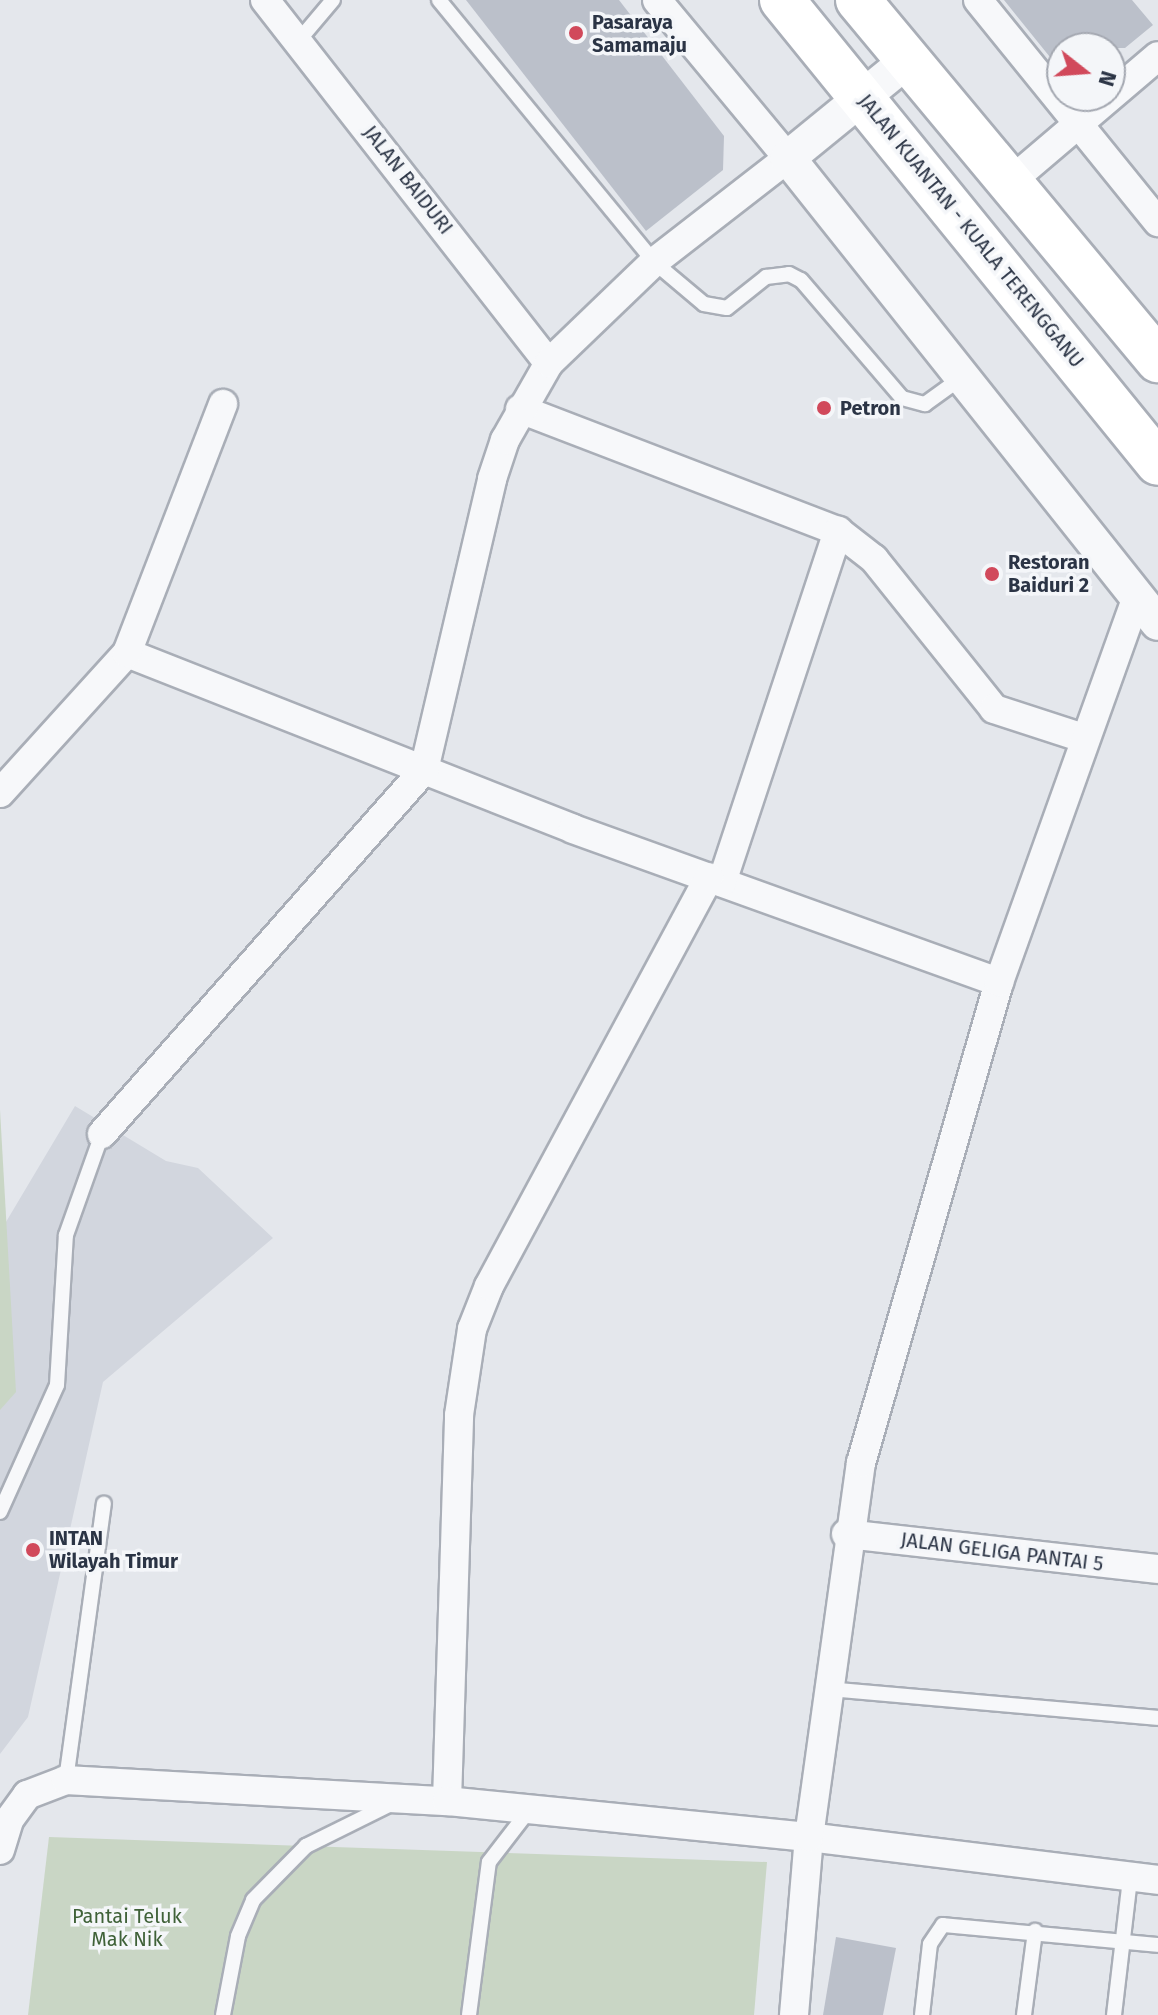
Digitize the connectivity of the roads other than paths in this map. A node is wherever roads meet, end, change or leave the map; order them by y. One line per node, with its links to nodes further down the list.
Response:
1 (265, 0): 8 (street, JALAN BAIDURI)
2 (333, 0): 8 (lane)
3 (439, 0): 16 (lane)
4 (657, 0): 13 (street)
5 (782, 0): 11 (highway, JALAN KUANTAN - KUALA TERENGGANU)
6 (858, 0): 10 (highway)
7 (978, 0): 12 (street)
8 (300, 39): 18 (street, JALAN BAIDURI)
9 (1158, 56): 12 (street)
10 (908, 60): 11 (street); 14 (highway)
11 (862, 97): 13 (street); 22 (highway, JALAN KUANTAN - KUALA TERENGGANU)
12 (1079, 123): 14 (street); 15 (street)
13 (788, 158): 16 (street); 19 (street)
14 (1010, 182): 17 (highway)
15 (1158, 222)
16 (654, 262): 18 (street); 19 (lane)
17 (1158, 360)
18 (549, 363): 21 (street)
19 (964, 376): 24 (street)
20 (223, 404): 25 (street)
21 (520, 409): 23 (street); 27 (street)
22 (1158, 463)
23 (838, 531): 26 (street); 29 (street)
24 (1148, 609): 26 (street)
25 (127, 653): 27 (street); 28 (street)
26 (1083, 738): 30 (street)
27 (424, 770): 29 (street); 31 (street)
28 (0, 793)
29 (715, 880): 30 (street); 40 (street)
30 (999, 982): 34 (street)
31 (102, 1134): 33 (lane)
32 (104, 1504): 38 (lane)
33 (1, 1514)
34 (846, 1534): 35 (street, JALAN GELIGA PANTAI 5); 36 (street)
35 (1158, 1569)
36 (828, 1689): 37 (lane); 42 (street)
37 (1158, 1718)
38 (66, 1780): 39 (street); 43 (street)
39 (402, 1799): 40 (street); 48 (lane)
40 (447, 1801): 41 (street)
41 (530, 1810): 42 (street); 49 (lane)
42 (809, 1837): 44 (street); 50 (street)
43 (0, 1850)
44 (1144, 1879): 46 (lane)
45 (1035, 1931): 46 (lane); 51 (lane); 52 (lane)
46 (1122, 1941): 47 (lane); 53 (lane)
47 (1158, 1945)
48 (223, 2015)
49 (469, 2015)
50 (794, 2015)
51 (922, 2015)
52 (1024, 2015)
53 (1114, 2015)

